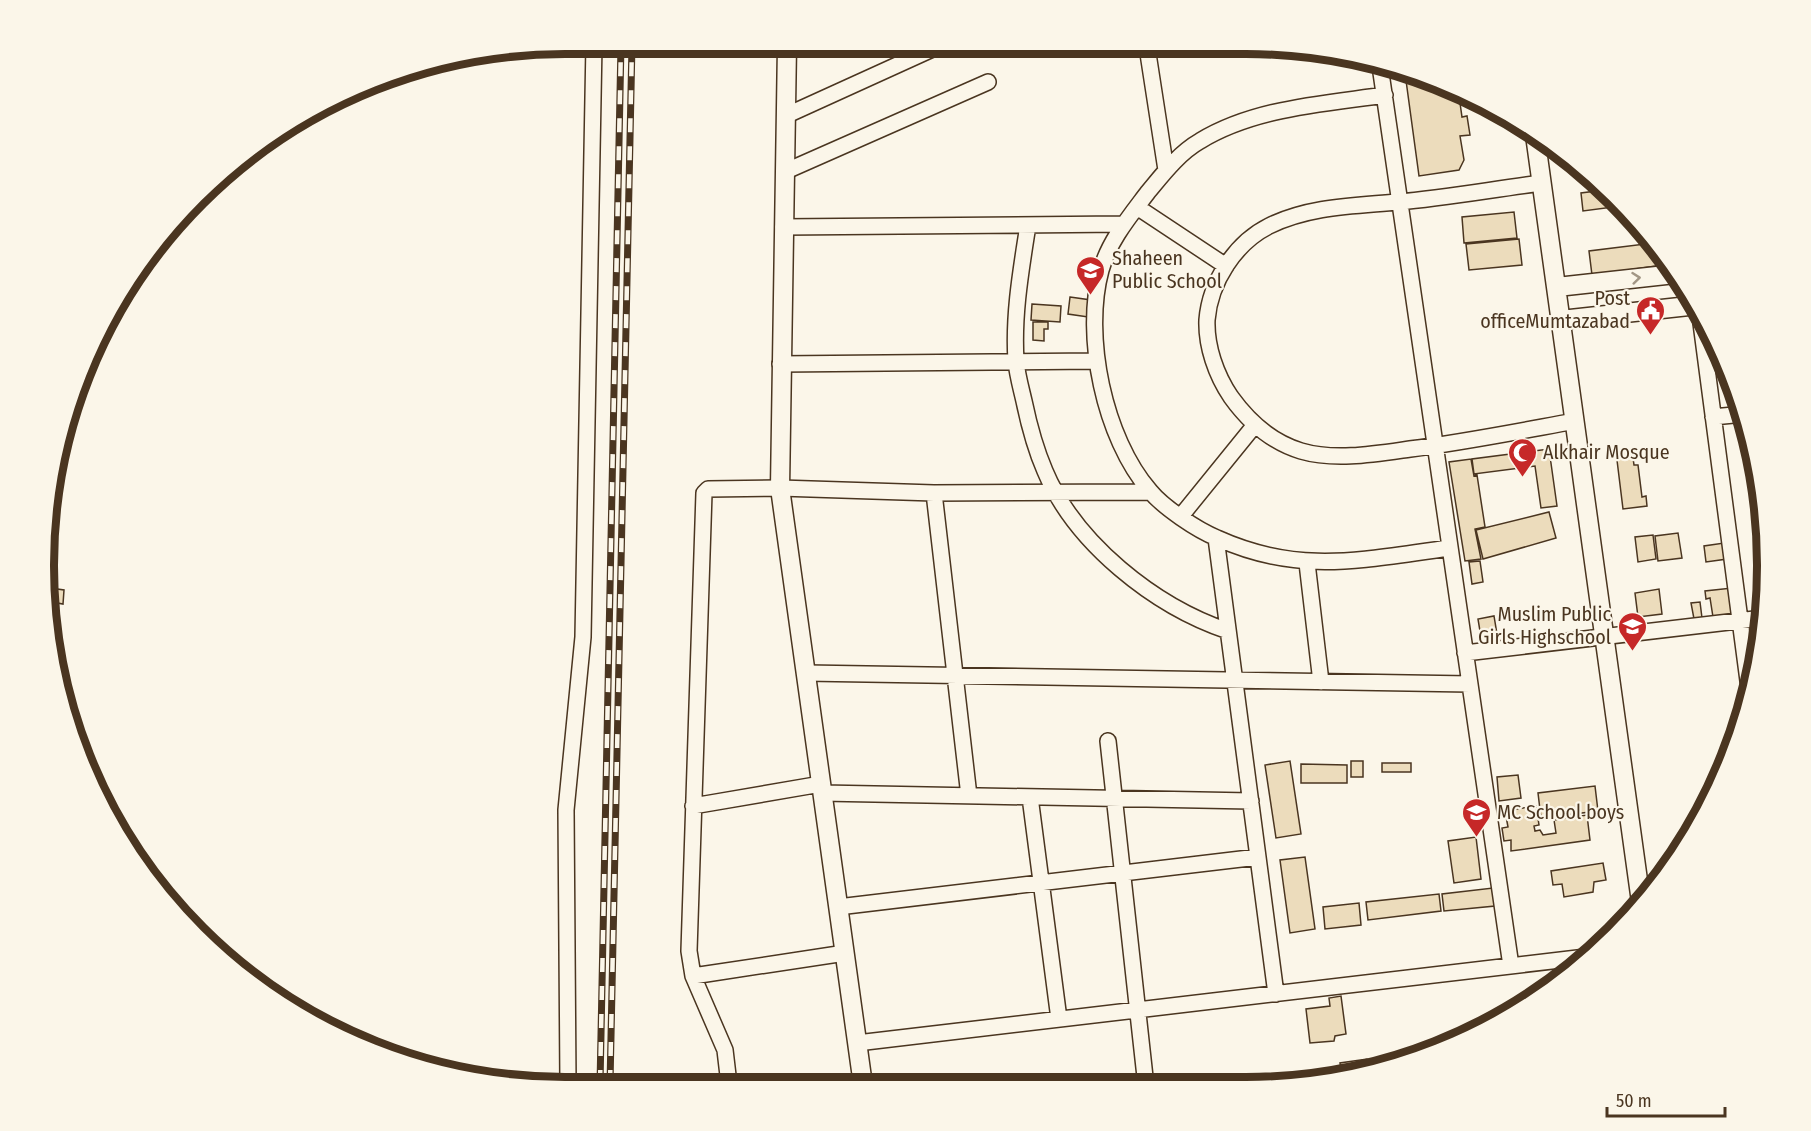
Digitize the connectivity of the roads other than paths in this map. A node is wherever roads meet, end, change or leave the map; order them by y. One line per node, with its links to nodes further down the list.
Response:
1 (594, 54): 71 (street)
2 (787, 54): 8 (street)
3 (921, 54): 8 (street)
4 (1148, 54): 10 (street)
5 (1381, 72): 7 (street)
6 (988, 82): 11 (street)
7 (1385, 95): 10 (street); 13 (street)
8 (785, 116): 11 (street)
9 (1536, 145): 12 (street)
10 (1166, 170): 14 (street)
11 (784, 172): 17 (street)
12 (1542, 183): 13 (street); 20 (street)
13 (1400, 202): 18 (street); 31 (street)
14 (1137, 207): 15 (street); 18 (street)
15 (1123, 224): 16 (street); 24 (street)
16 (1028, 225): 17 (street); 25 (street)
17 (783, 227): 26 (street)
18 (1226, 266): 30 (street)
19 (1667, 275): 20 (street, one-way to 19)
20 (1557, 287): 22 (street)
21 (1687, 308): 22 (street)
22 (1561, 320): 29 (street)
23 (1703, 337): 28 (street)
24 (1096, 361): 25 (street); 33 (street)
25 (1016, 362): 26 (street); 35 (street)
26 (780, 364): 32 (street)
27 (1734, 415): 28 (street)
28 (1713, 417): 41 (street)
29 (1575, 421): 31 (street); 43 (street)
30 (1254, 426): 31 (street); 36 (street)
31 (1435, 446): 38 (street)
32 (780, 488): 34 (street); 46 (street); 57 (street)
33 (1150, 492): 35 (street); 36 (street)
34 (934, 493): 35 (street); 47 (street)
35 (1056, 494): 42 (street)
36 (1181, 516): 37 (street)
37 (1216, 538): 39 (street); 42 (street)
38 (1450, 548): 39 (street); 44 (street)
39 (1307, 563): 49 (street)
40 (1754, 619): 41 (street)
41 (1740, 621): 43 (street); 45 (street)
42 (1228, 631): 48 (street)
43 (1604, 636): 44 (street); 61 (street)
44 (1465, 653): 50 (street)
45 (1746, 668)
46 (806, 674): 47 (street); 52 (street)
47 (957, 676): 48 (street); 53 (street)
48 (1235, 681): 49 (street); 56 (street)
49 (1321, 682): 50 (street)
50 (1470, 684): 65 (street)
51 (1108, 741): 55 (street)
52 (822, 788): 53 (street); 57 (street); 62 (street)
53 (969, 796): 54 (street)
54 (1030, 797): 55 (street); 60 (street)
55 (1114, 798): 56 (street); 59 (street)
56 (1251, 801): 58 (street)
57 (693, 806): 66 (street)
58 (1258, 857): 59 (street); 67 (street)
59 (1123, 873): 60 (street); 68 (street)
60 (1041, 883): 62 (street); 69 (street)
61 (1640, 891)
62 (838, 907): 63 (street)
63 (845, 953): 66 (street); 70 (street)
64 (1572, 959): 65 (street)
65 (1511, 966): 67 (street)
66 (693, 976): 72 (street)
67 (1276, 994): 68 (street)
68 (1138, 1010): 69 (street); 74 (street)
69 (1059, 1019): 70 (street)
70 (857, 1042): 73 (street)
71 (568, 1077)
72 (728, 1077)
73 (862, 1077)
74 (1145, 1077)

